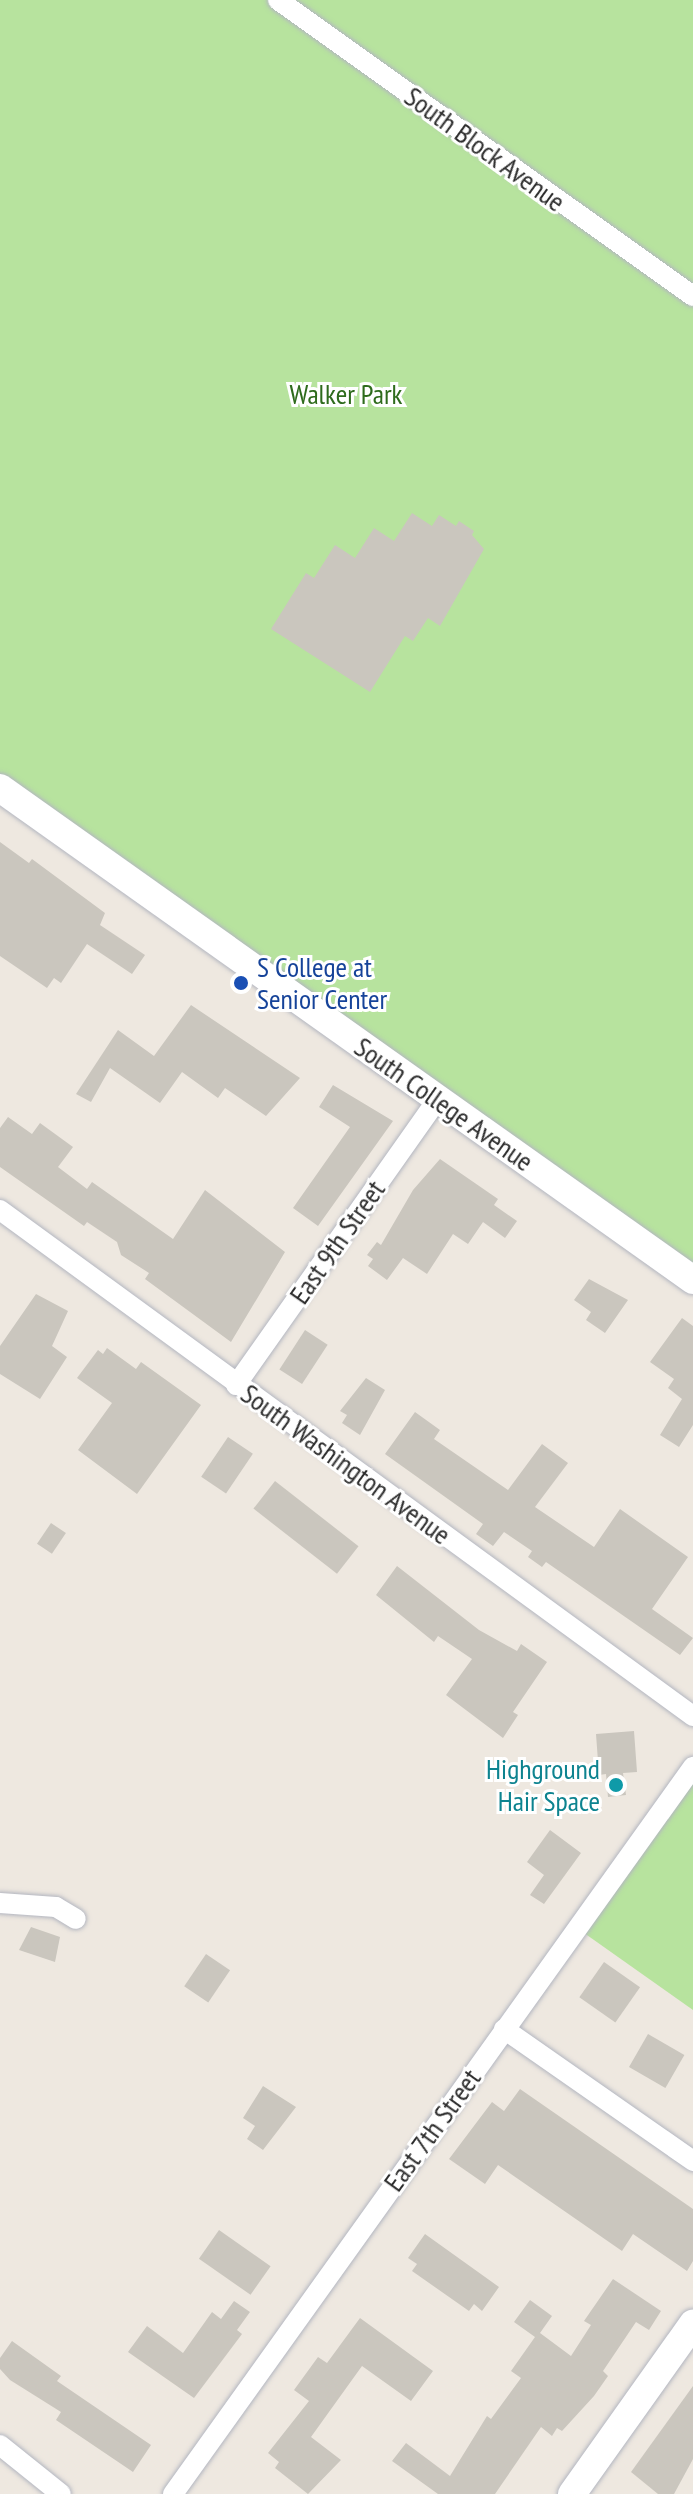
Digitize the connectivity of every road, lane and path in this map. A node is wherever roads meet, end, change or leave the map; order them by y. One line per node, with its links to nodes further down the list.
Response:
1 (278, 0): 2 (street, South Block Avenue)
2 (693, 296)
3 (0, 788): 4 (street, South College Avenue)
4 (438, 1099): 6 (street, South College Avenue); 7 (street, East 9th Street)
5 (0, 1210): 7 (street, South Washington Avenue)
6 (693, 1280)
7 (236, 1385): 8 (street, South Washington Avenue)
8 (693, 1716)
9 (693, 1767): 12 (street, East 7th Street)
10 (0, 1903): 11 (street)
11 (76, 1919)
12 (504, 2029): 13 (street); 17 (street, East 7th Street)
13 (693, 2161)
14 (693, 2324): 18 (street)
15 (0, 2445): 16 (street)
16 (61, 2494)
17 (173, 2494)
18 (572, 2494)

